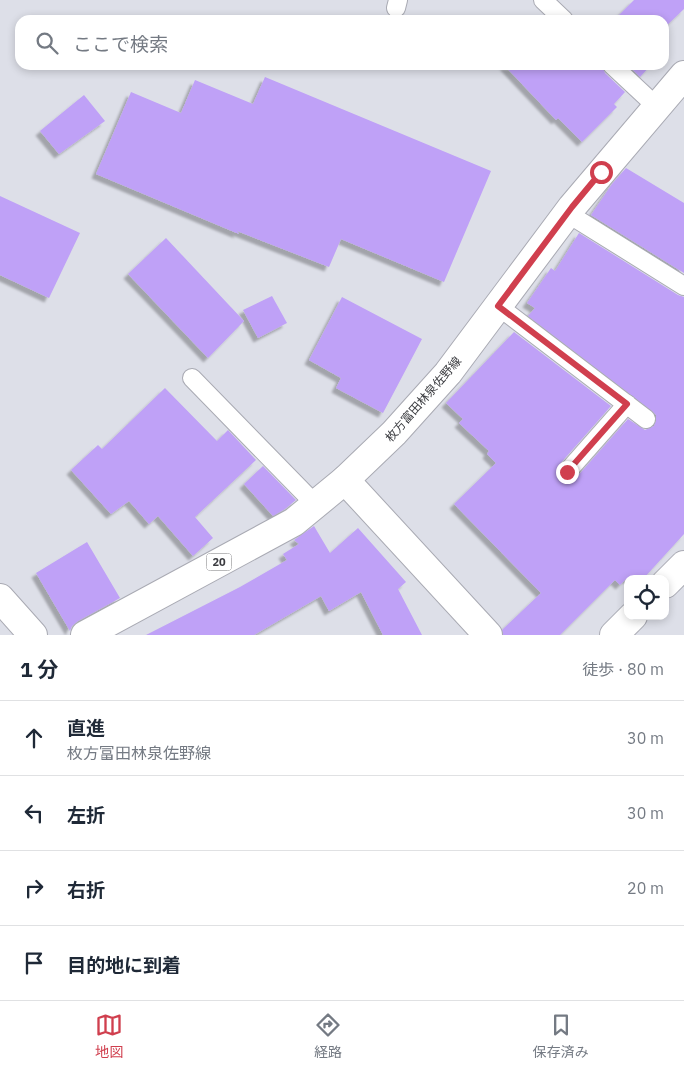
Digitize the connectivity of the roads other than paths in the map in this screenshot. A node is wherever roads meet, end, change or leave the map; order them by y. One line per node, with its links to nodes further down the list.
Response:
1 (543, 0): 2 (lane)
2 (559, 15)
3 (617, 70): 5 (lane)
4 (684, 75): 5 (main road, 枚方富田林泉佐野線 / 20)
5 (656, 107): 6 (main road, 枚方富田林泉佐野線 / 20)
6 (567, 213): 7 (lane); 8 (main road, 枚方富田林泉佐野線 / 20)
7 (684, 286)
8 (498, 306): 10 (lane); 13 (main road, 枚方富田林泉佐野線 / 20)
9 (192, 378): 14 (lane)
10 (627, 404): 11 (lane); 12 (lane)
11 (646, 419)
12 (567, 472)
13 (345, 480): 14 (main road, 枚方富田林泉佐野線 / 20); 21 (main road)
14 (315, 504): 20 (main road, 枚方富田林泉佐野線 / 20)
15 (684, 565): 16 (main road)
16 (669, 580)
17 (0, 598): 19 (main road)
18 (629, 620): 22 (main road)
19 (33, 635)
20 (85, 635)
21 (488, 635)
22 (614, 635)

